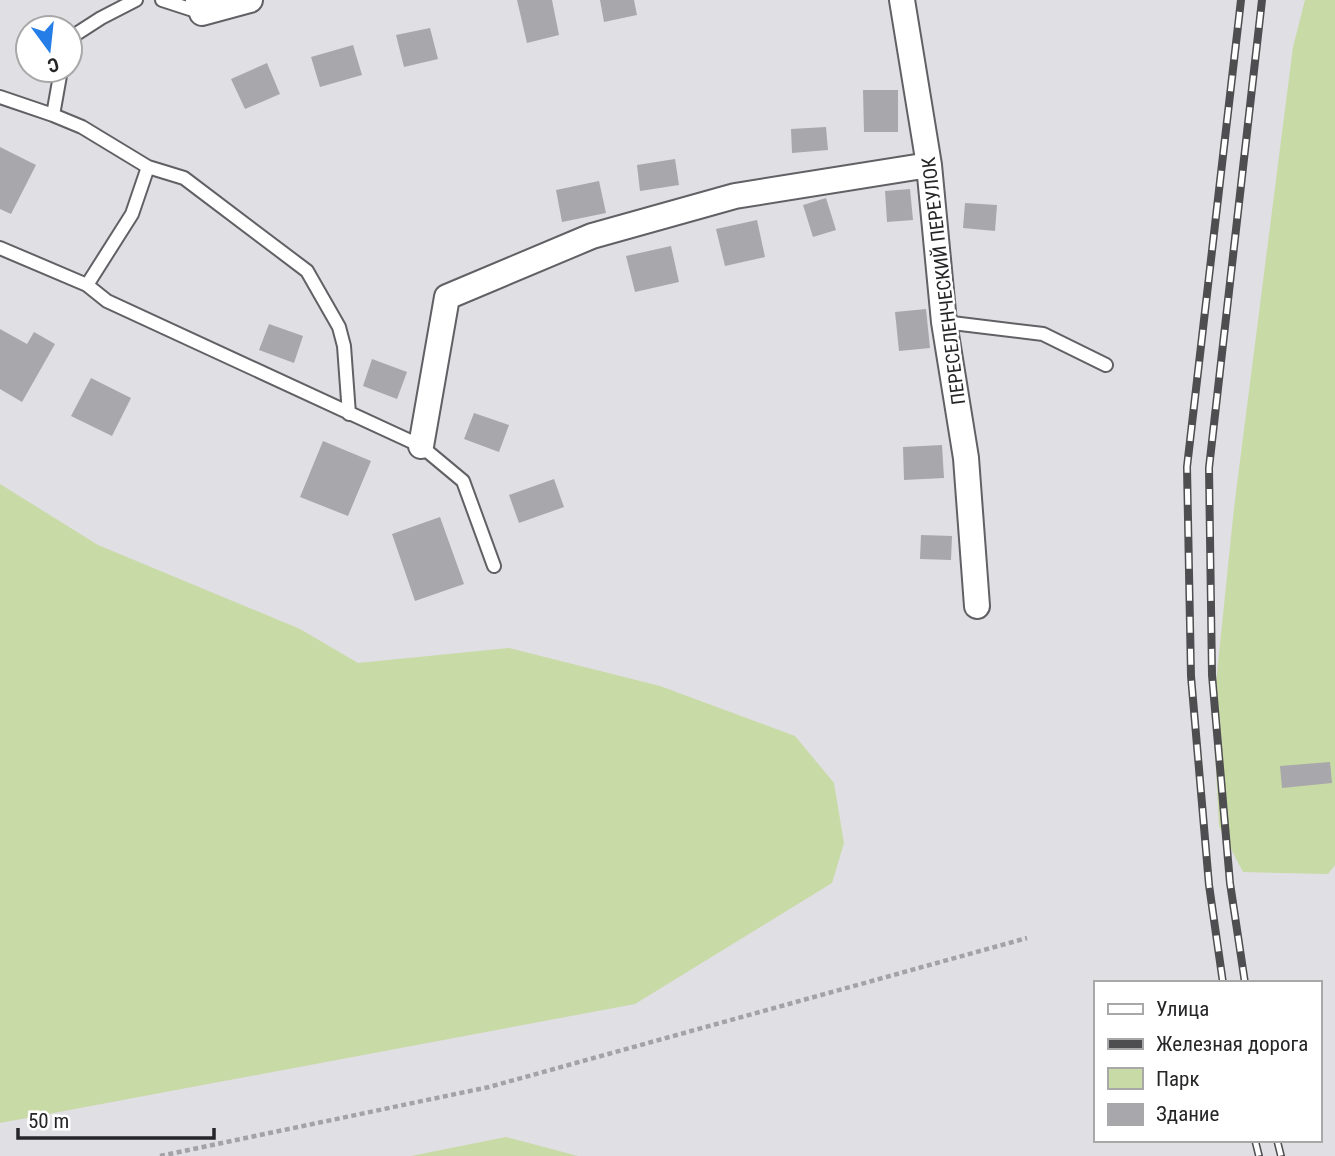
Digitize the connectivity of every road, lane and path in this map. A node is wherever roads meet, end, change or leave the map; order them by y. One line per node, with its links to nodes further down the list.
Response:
1 (136, 0): 6 (lane)
2 (162, 0): 5 (lane)
3 (250, 0): 5 (street)
4 (902, 0): 10 (street, ПЕРЕСЕЛЕНЧЕСКИЙ ПЕРЕУЛОК)
5 (200, 7)
6 (84, 29)
7 (59, 84): 9 (lane)
8 (0, 97): 9 (lane)
9 (53, 115): 11 (lane)
10 (929, 165): 14 (street, ПЕРЕСЕЛЕНЧЕСКИЙ ПЕРЕУЛОК); 17 (street)
11 (148, 167): 13 (lane); 16 (lane)
12 (0, 248): 13 (lane)
13 (87, 285): 16 (lane)
14 (944, 322): 15 (lane); 19 (street, ПЕРЕСЕЛЕНЧЕСКИЙ ПЕРЕУЛОК)
15 (1106, 365)
16 (349, 414): 17 (lane)
17 (421, 446): 18 (lane)
18 (494, 566)
19 (977, 606)
20 (1027, 938): 21 (path)
21 (160, 1156)

